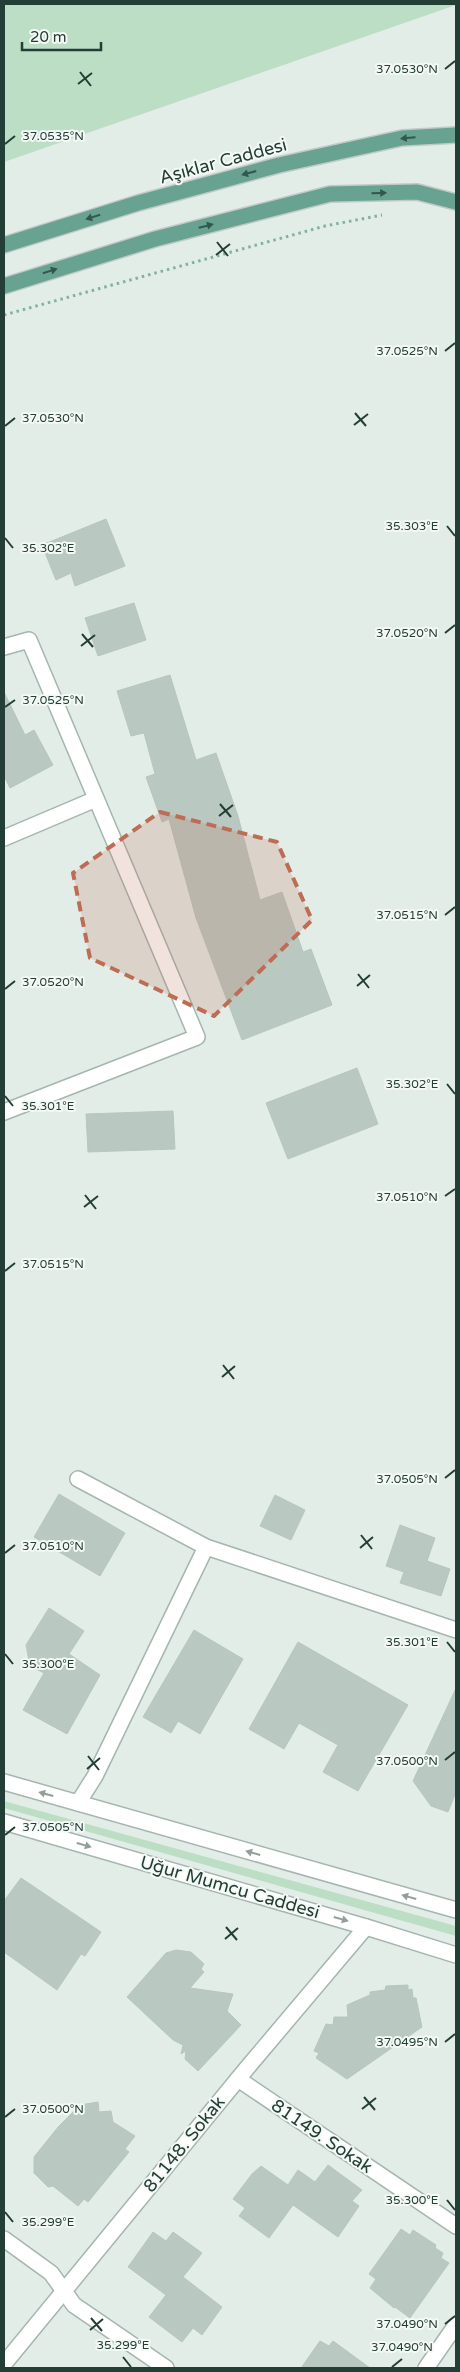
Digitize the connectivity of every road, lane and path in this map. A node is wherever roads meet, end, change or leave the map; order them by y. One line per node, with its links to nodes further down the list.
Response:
1 (456, 135): 4 (main road, Aşıklar Caddesi, one-way to 4)
2 (456, 202): 5 (main road, one-way to 2)
3 (387, 215): 6 (path)
4 (4, 245)
5 (4, 286)
6 (4, 315)
7 (4, 647): 8 (street)
8 (96, 799): 9 (street); 10 (street)
9 (4, 838)
10 (4, 1112)
11 (78, 1479): 12 (street)
12 (206, 1547): 13 (street); 15 (street)
13 (456, 1630)
14 (4, 1782): 15 (street, one-way to 14)
15 (78, 1803): 17 (street, one-way to 15)
16 (4, 1822): 18 (street, Uğur Mumcu Caddesi, one-way to 18)
17 (456, 1910)
18 (366, 1927): 19 (street, Uğur Mumcu Caddesi); 20 (street, 81148. Sokak)
19 (456, 1955)
20 (238, 2079): 21 (street, 81149. Sokak); 23 (street, 81148. Sokak)
21 (456, 2226)
22 (4, 2239): 23 (street)
23 (65, 2289): 25 (street, 81148. Sokak); 26 (street)
24 (456, 2325): 27 (street)
25 (4, 2364)
26 (166, 2368)
27 (426, 2368)

